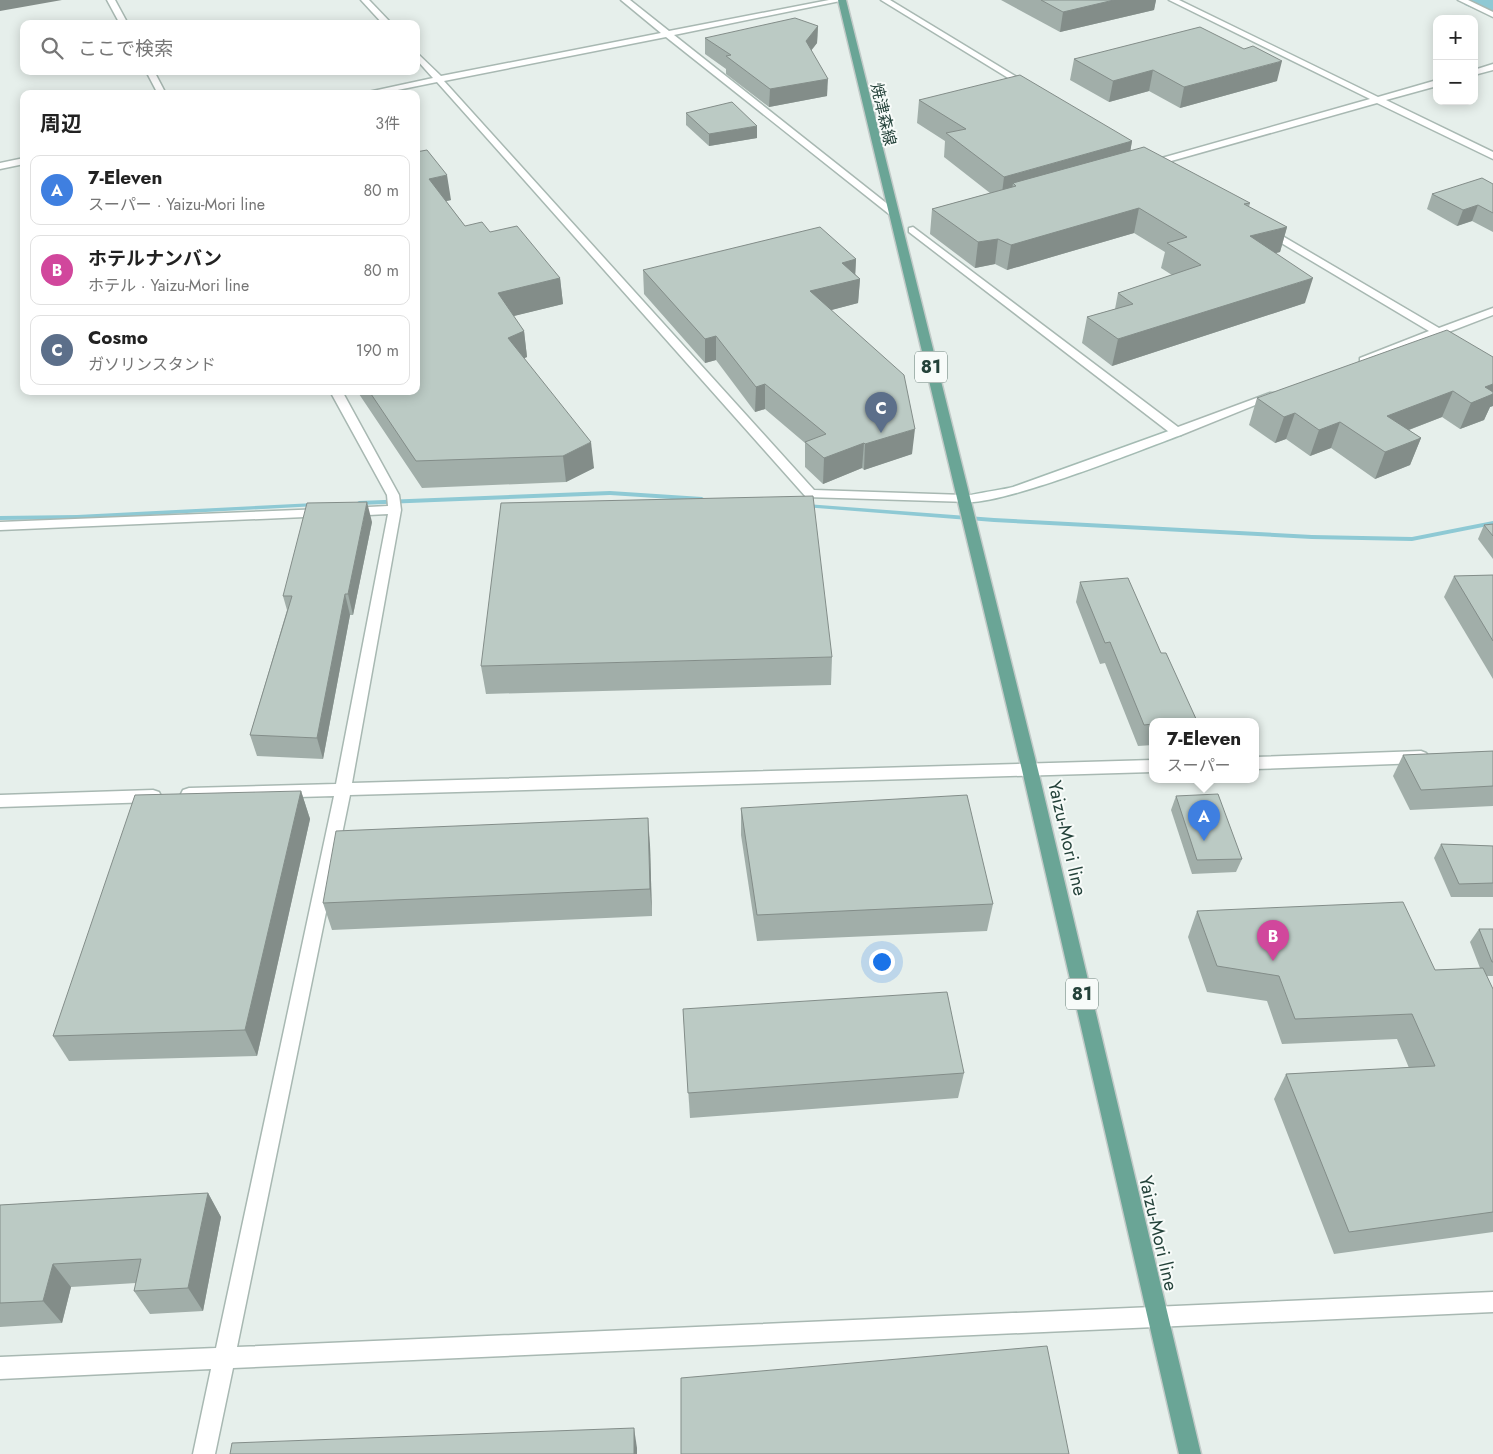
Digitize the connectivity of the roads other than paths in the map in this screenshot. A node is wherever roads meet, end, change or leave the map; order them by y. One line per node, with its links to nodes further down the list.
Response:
1 (111, 0): 9 (street)
2 (365, 0): 10 (street)
3 (625, 0): 11 (street)
4 (842, 0): 11 (street); 28 (main road, 焼津森線 / 81)
5 (885, 0): 20 (street)
6 (1174, 0): 21 (street)
7 (1462, 0): 8 (street)
8 (1493, 15)
9 (122, 20)
10 (384, 20)
11 (666, 33): 16 (street); 28 (street)
12 (420, 58): 16 (street)
13 (1493, 67): 14 (street)
14 (1478, 71)
15 (152, 75): 18 (street)
16 (440, 79): 19 (street); 38 (street)
17 (1433, 84): 21 (street)
18 (160, 90)
19 (384, 90)
20 (1037, 91)
21 (1378, 99): 22 (street); 23 (street)
22 (1493, 156)
23 (1151, 160): 26 (street); 27 (street)
24 (20, 162): 25 (street)
25 (0, 166)
26 (1136, 168)
27 (1172, 173)
28 (892, 212): 30 (main road, 焼津森線 / 81)
29 (1258, 224): 32 (street)
30 (899, 234): 37 (street); 38 (main road, Yaizu-Mori line / 81)
31 (1493, 311): 32 (street)
32 (1437, 332): 33 (street); 34 (street)
33 (1469, 351)
34 (1354, 364)
35 (1288, 389): 37 (street)
36 (338, 395): 39 (street)
37 (1177, 432): 38 (street)
38 (964, 500): 44 (main road, Yaizu-Mori line / 81)
39 (394, 502): 40 (street); 45 (street)
40 (0, 526)
41 (1434, 757): 42 (street)
42 (1259, 763)
43 (1149, 766): 44 (street)
44 (1030, 770): 45 (street); 48 (main road, Yaizu-Mori line / 81)
45 (343, 789): 46 (street); 49 (street)
46 (0, 801)
47 (1493, 1302): 48 (street)
48 (1157, 1316): 49 (street); 52 (main road, Yaizu-Mori line / 81)
49 (224, 1357): 50 (street); 51 (street)
50 (0, 1368)
51 (204, 1454)
52 (1190, 1454)

